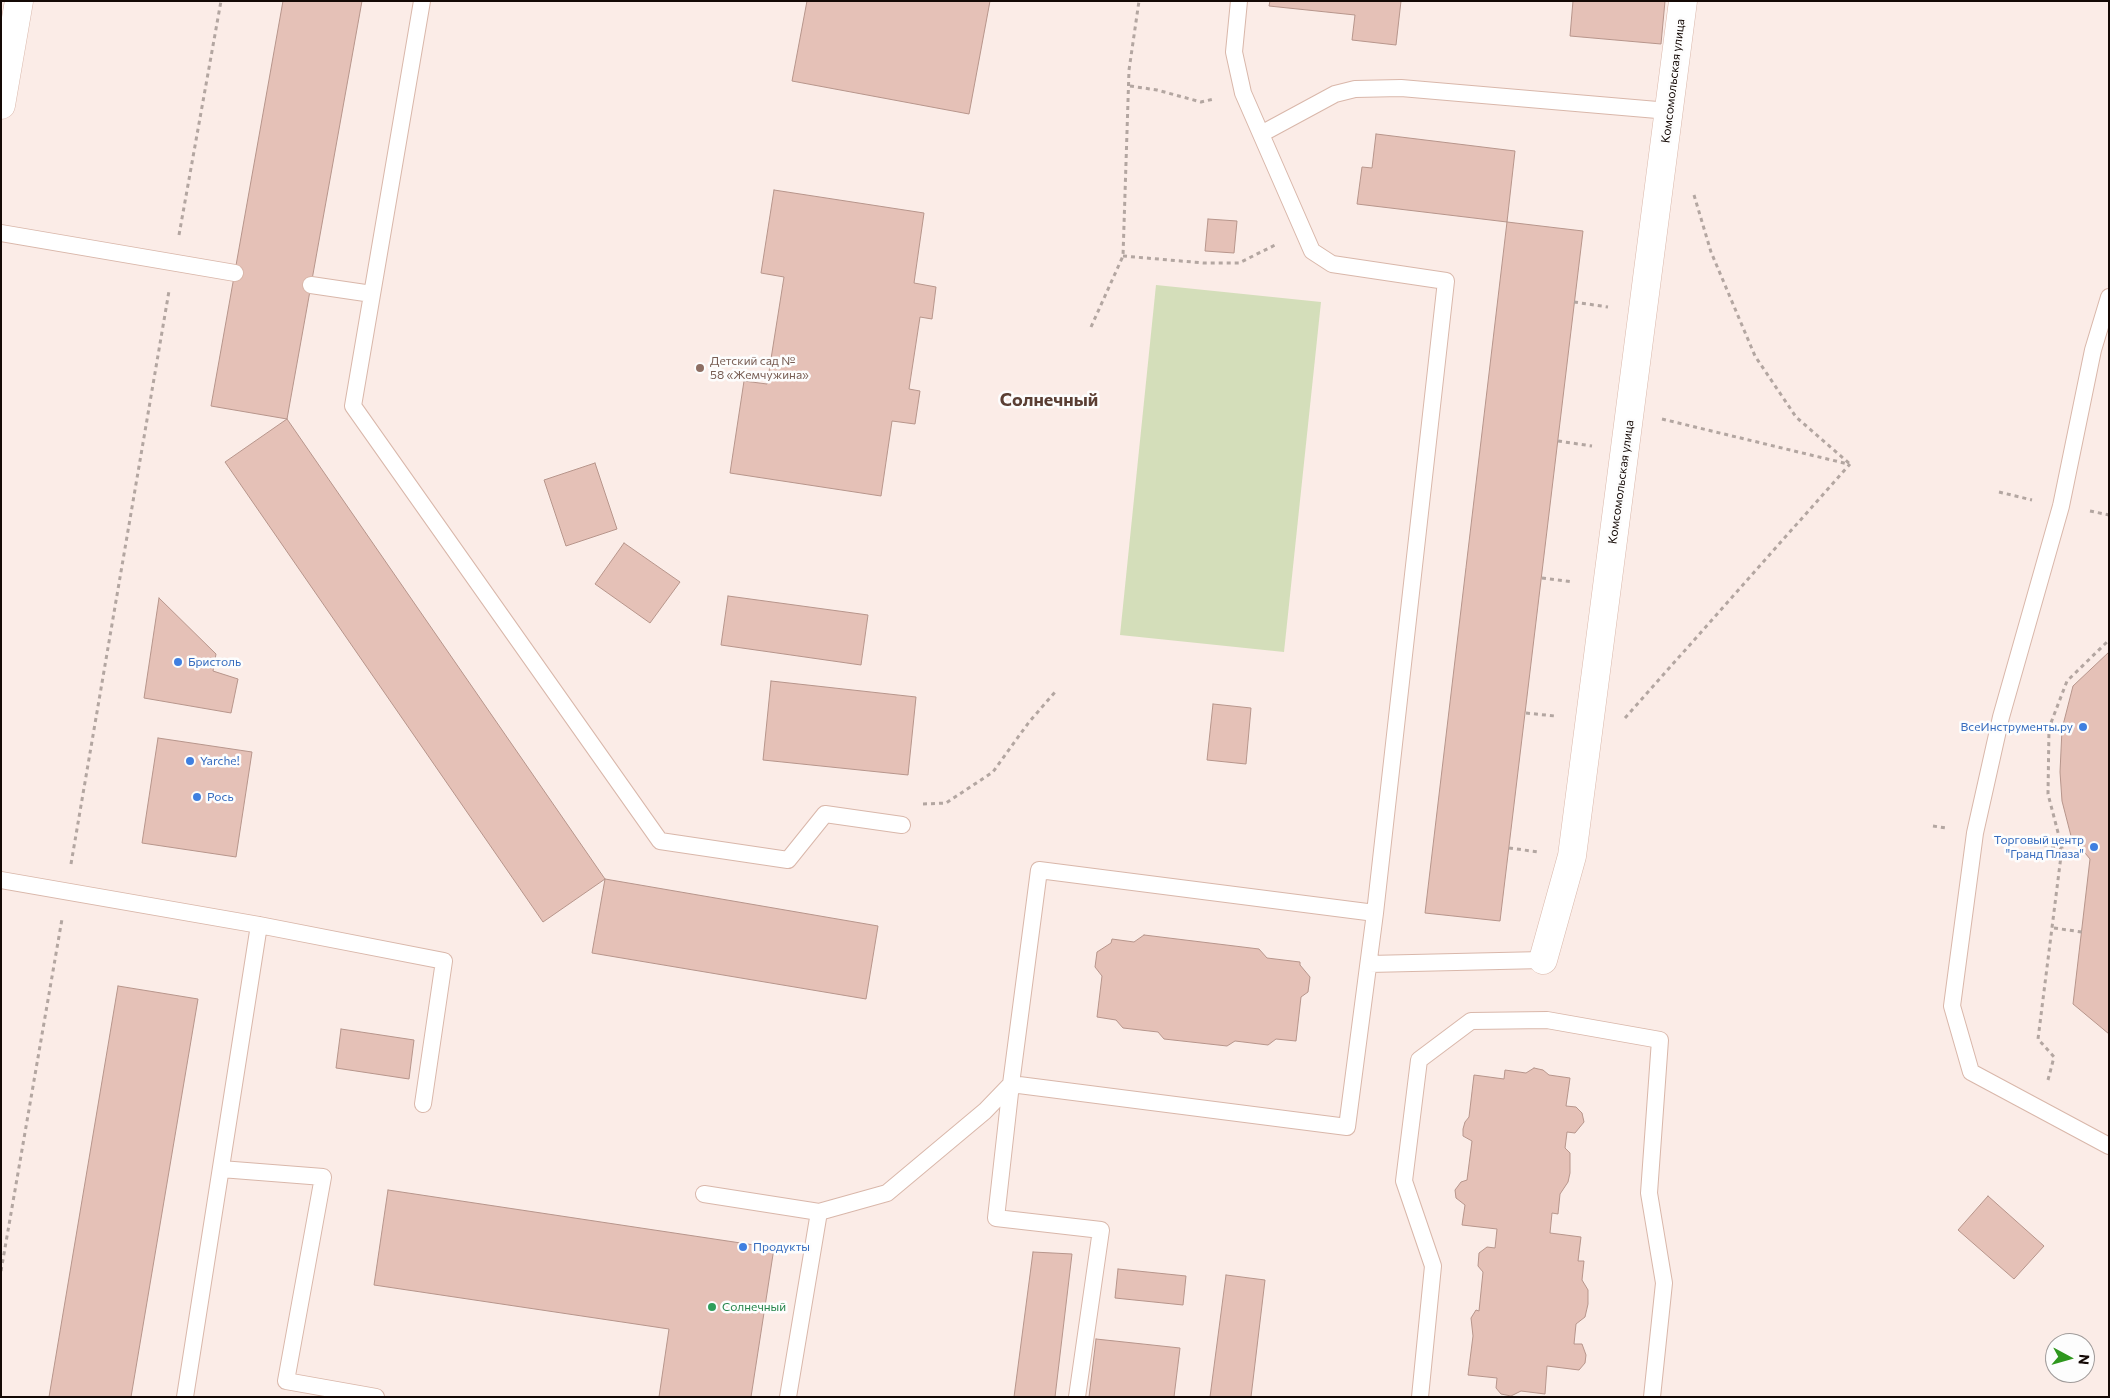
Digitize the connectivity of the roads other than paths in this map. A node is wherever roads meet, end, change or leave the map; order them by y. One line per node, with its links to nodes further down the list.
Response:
1 (19, 1): 5 (street)
2 (422, 1): 11 (lane)
3 (1239, 1): 7 (lane)
4 (1683, 1): 6 (street, Комсомольская улица)
5 (1, 105)
6 (1670, 111): 7 (lane); 17 (street, Комсомольская улица)
7 (1261, 134): 15 (lane)
8 (1, 233): 9 (lane)
9 (234, 273)
10 (311, 285): 11 (lane)
11 (372, 294): 13 (lane)
12 (2109, 297): 21 (lane)
13 (902, 825)
14 (1, 880): 16 (lane)
15 (1375, 913): 18 (lane); 19 (lane)
16 (259, 925): 20 (lane); 22 (lane)
17 (1543, 960): 18 (lane)
18 (1368, 964): 19 (lane)
19 (1011, 1084): 24 (lane); 28 (lane)
20 (423, 1104)
21 (2109, 1146)
22 (221, 1169): 25 (lane); 26 (lane)
23 (704, 1194): 24 (lane)
24 (819, 1212): 27 (lane)
25 (185, 1397)
26 (376, 1397)
27 (788, 1397)
28 (1078, 1397)
29 (1420, 1397): 30 (lane)
30 (1652, 1397)

